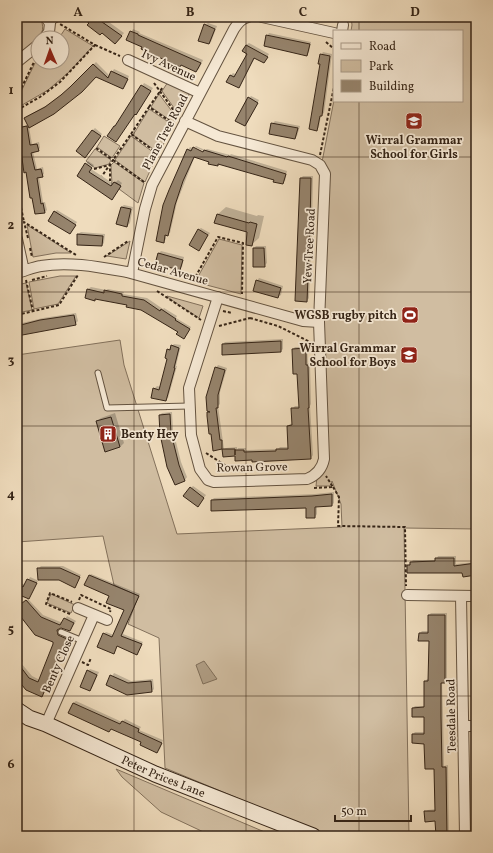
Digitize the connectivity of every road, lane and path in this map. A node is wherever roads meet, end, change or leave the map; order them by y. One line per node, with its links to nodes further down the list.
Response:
1 (60, 17): 4 (lane)
2 (248, 17): 15 (street, Plane Tree Road)
3 (262, 17): 5 (street)
4 (49, 20): 6 (path)
5 (333, 34)
6 (95, 45): 8 (path); 18 (path)
7 (30, 52): 9 (street)
8 (128, 60): 10 (street, Ivy Avenue)
9 (17, 62)
10 (143, 67): 12 (street, Ivy Avenue); 13 (path)
11 (30, 70): 16 (path)
12 (168, 79): 13 (path); 15 (street, Ivy Avenue)
13 (160, 91): 17 (path); 19 (path)
14 (333, 91): 24 (path)
15 (200, 93): 19 (street, Plane Tree Road)
16 (17, 97)
17 (149, 107): 19 (path); 20 (path)
18 (17, 110)
19 (183, 124): 22 (street, Plane Tree Road); 24 (street)
20 (131, 134): 22 (path); 23 (path)
21 (96, 148): 23 (path)
22 (165, 158): 29 (street, Plane Tree Road)
23 (113, 160): 25 (path); 29 (path)
24 (319, 164): 59 (street, Yew Tree Road)
25 (110, 165): 26 (path); 27 (path); 28 (path)
26 (94, 170)
27 (102, 176)
28 (110, 181)
29 (151, 187): 32 (street, Plane Tree Road)
30 (17, 188): 31 (path)
31 (24, 222): 35 (path); 36 (path)
32 (140, 234): 34 (path); 38 (street, Plane Tree Road)
33 (17, 239): 37 (street)
34 (104, 257)
35 (33, 258)
36 (92, 266): 37 (street, Cedar Avenue); 38 (street, Cedar Avenue)
37 (21, 272): 43 (path)
38 (132, 273): 45 (street, Cedar Avenue)
39 (71, 275): 40 (path)
40 (78, 275): 42 (path); 54 (path)
41 (48, 276): 43 (path)
42 (84, 276)
43 (27, 281): 44 (path); 54 (path)
44 (22, 283)
45 (189, 283): 50 (street, Cedar Avenue); 51 (path)
46 (151, 290): 47 (path)
47 (157, 291): 49 (path); 58 (path)
48 (235, 293): 51 (path)
49 (170, 295)
50 (218, 297): 51 (street, Cedar Avenue); 52 (street, Rowan Grove)
51 (242, 300): 53 (street, Cedar Avenue)
52 (215, 308): 56 (path); 58 (street, Rowan Grove); 58 (path)
53 (254, 308): 57 (path); 59 (street, Cedar Avenue)
54 (33, 311): 55 (path)
55 (17, 315)
56 (221, 318)
57 (250, 318): 60 (path); 61 (path)
58 (205, 321): 63 (street, Rowan Grove)
59 (319, 322): 65 (street, Yew Tree Road)
60 (217, 332)
61 (314, 344)
62 (98, 373): 63 (lane)
63 (189, 406): 65 (street, Rowan Grove)
64 (204, 452): 66 (path)
65 (320, 470): 67 (path)
66 (236, 472)
67 (333, 487): 68 (path); 69 (path)
68 (309, 488)
69 (407, 595): 70 (street)
70 (461, 596): 71 (street); 79 (street, Teesdale Road)
71 (476, 596)
72 (76, 609): 72 (path); 73 (street)
73 (94, 615): 74 (street); 76 (street, Benty Close)
74 (107, 620)
75 (61, 632): 76 (lane)
76 (82, 641): 78 (street, Benty Close)
77 (17, 710): 78 (street, Peter Prices Lane)
78 (46, 724): 81 (street, Peter Prices Lane)
79 (464, 726): 80 (street); 82 (street, Teesdale Road)
80 (476, 726)
81 (313, 836)
82 (465, 836)

